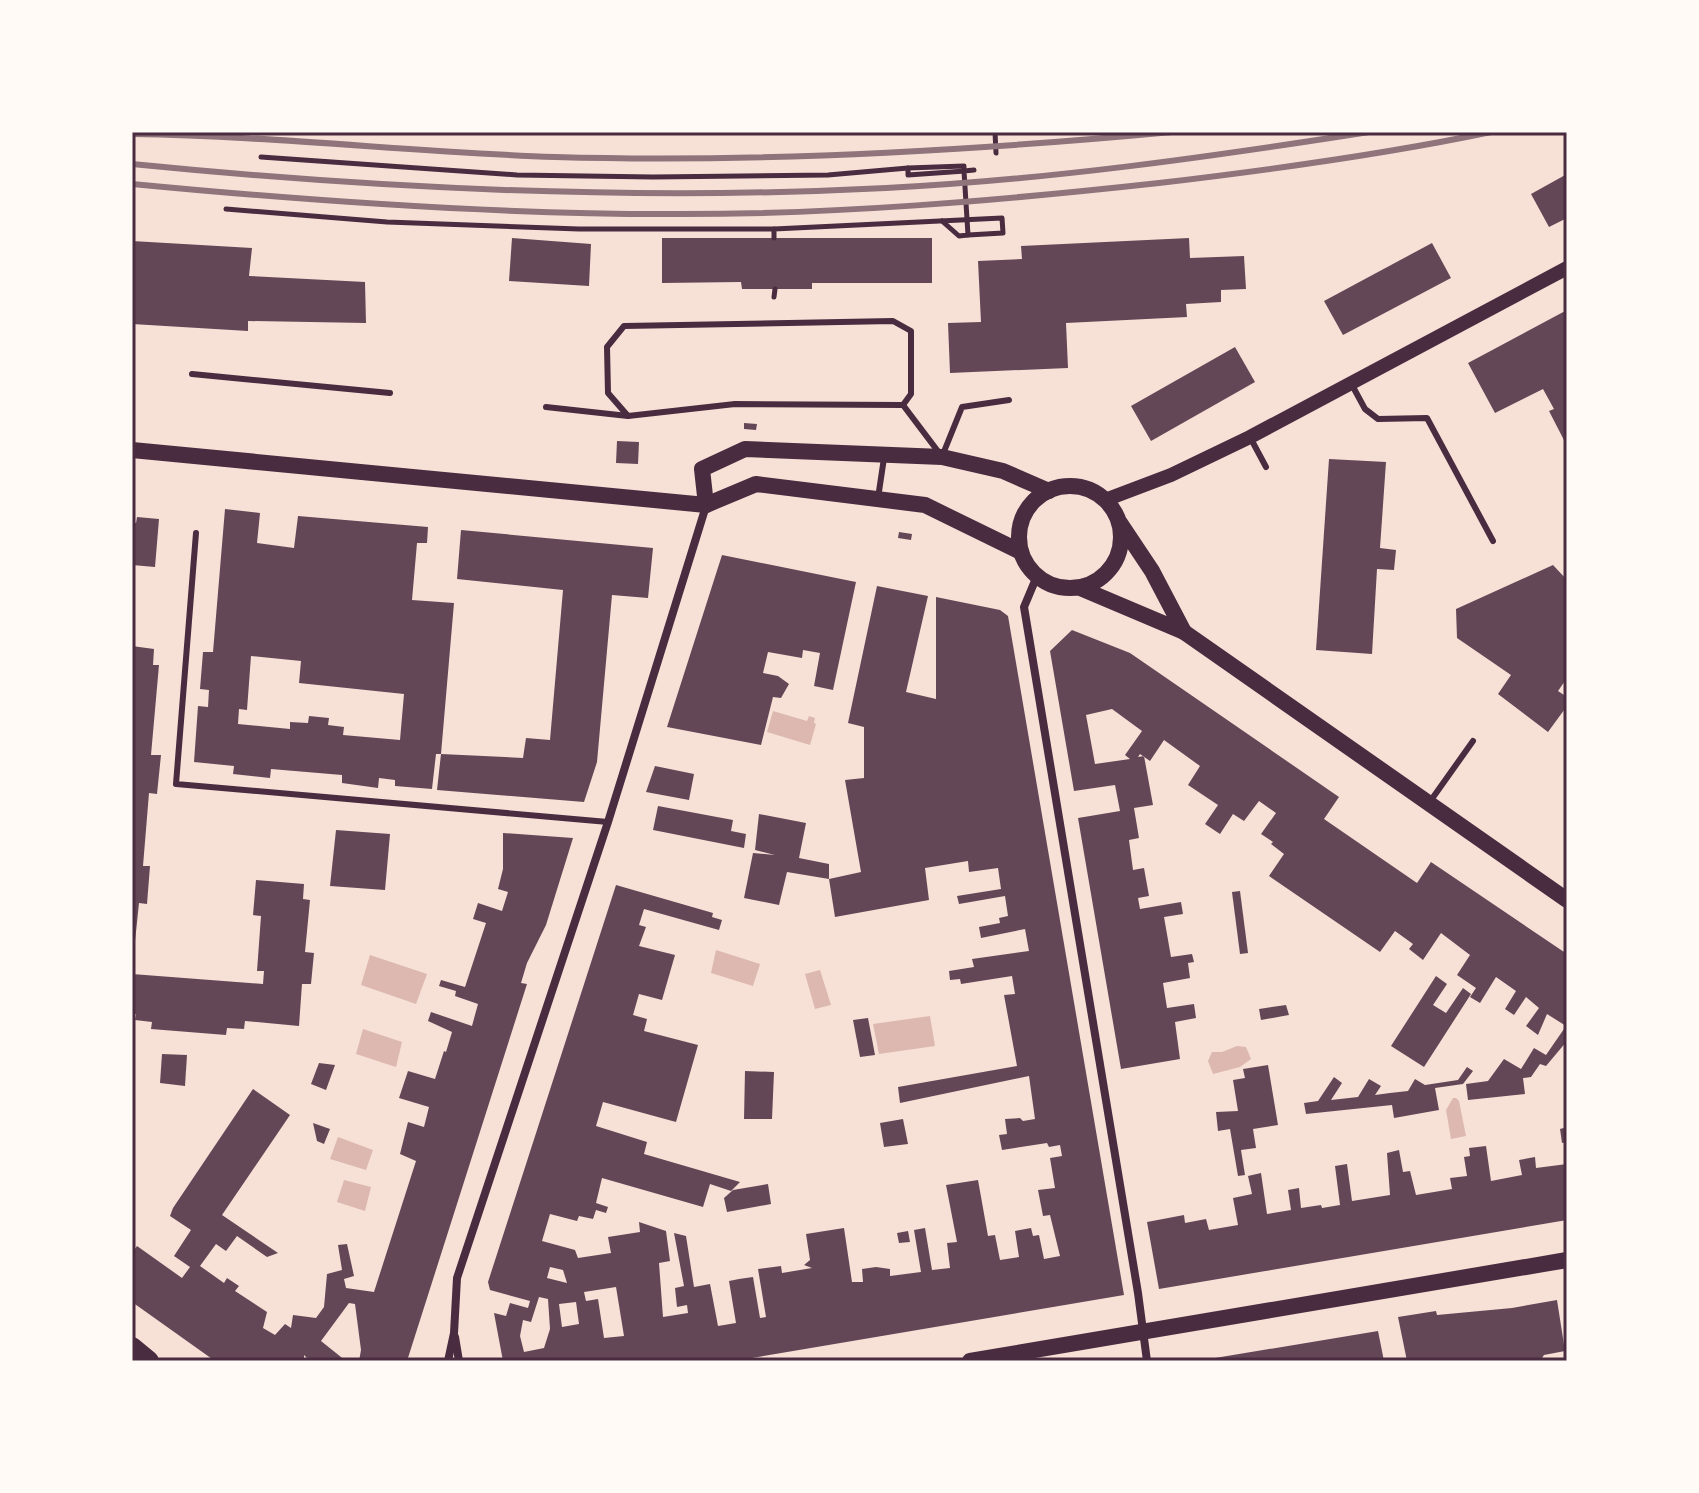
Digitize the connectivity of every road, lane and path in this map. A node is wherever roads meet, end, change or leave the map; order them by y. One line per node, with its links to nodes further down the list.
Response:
1 (1001, 132): 2 (path)
2 (996, 153)
3 (261, 157): 4 (path)
4 (908, 168): 5 (path); 5 (path)
5 (964, 169): 9 (path)
6 (226, 209): 8 (path)
7 (942, 221): 8 (path); 9 (path); 9 (path)
8 (774, 229): 10 (path)
9 (968, 235)
10 (774, 238)
11 (1567, 268): 15 (street)
12 (775, 289): 13 (path)
13 (774, 297)
14 (192, 374): 16 (lane)
15 (1351, 383): 21 (street); 32 (lane)
16 (390, 393)
17 (1009, 400): 24 (lane)
18 (903, 405): 20 (lane); 20 (lane); 24 (lane)
19 (546, 407): 20 (lane)
20 (628, 416)
21 (1250, 437): 25 (lane); 28 (street)
22 (132, 450): 29 (main road)
23 (884, 454): 24 (main road); 27 (lane); 29 (main road)
24 (942, 457): 26 (main road)
25 (1266, 467)
26 (1049, 491): 28 (main road); 33 (main road)
27 (878, 499): 29 (main road); 33 (main road)
28 (1105, 500): 30 (main road)
29 (706, 505): 39 (street)
30 (1118, 519): 35 (main road); 36 (main road)
31 (196, 533): 39 (lane)
32 (1493, 541)
33 (1021, 552): 34 (main road)
34 (1037, 576): 35 (main road); 43 (street)
35 (1080, 588): 36 (main road)
36 (1184, 632): 38 (main road)
37 (1473, 741): 38 (lane)
38 (1429, 803): 40 (main road)
39 (608, 822): 42 (street)
40 (1567, 900)
41 (1567, 1260): 43 (main road)
42 (454, 1333): 46 (street); 47 (street)
43 (1143, 1333): 48 (main road); 49 (street)
44 (132, 1347): 45 (main road)
45 (149, 1361)
46 (448, 1361)
47 (459, 1361)
48 (970, 1361)
49 (1147, 1361)

